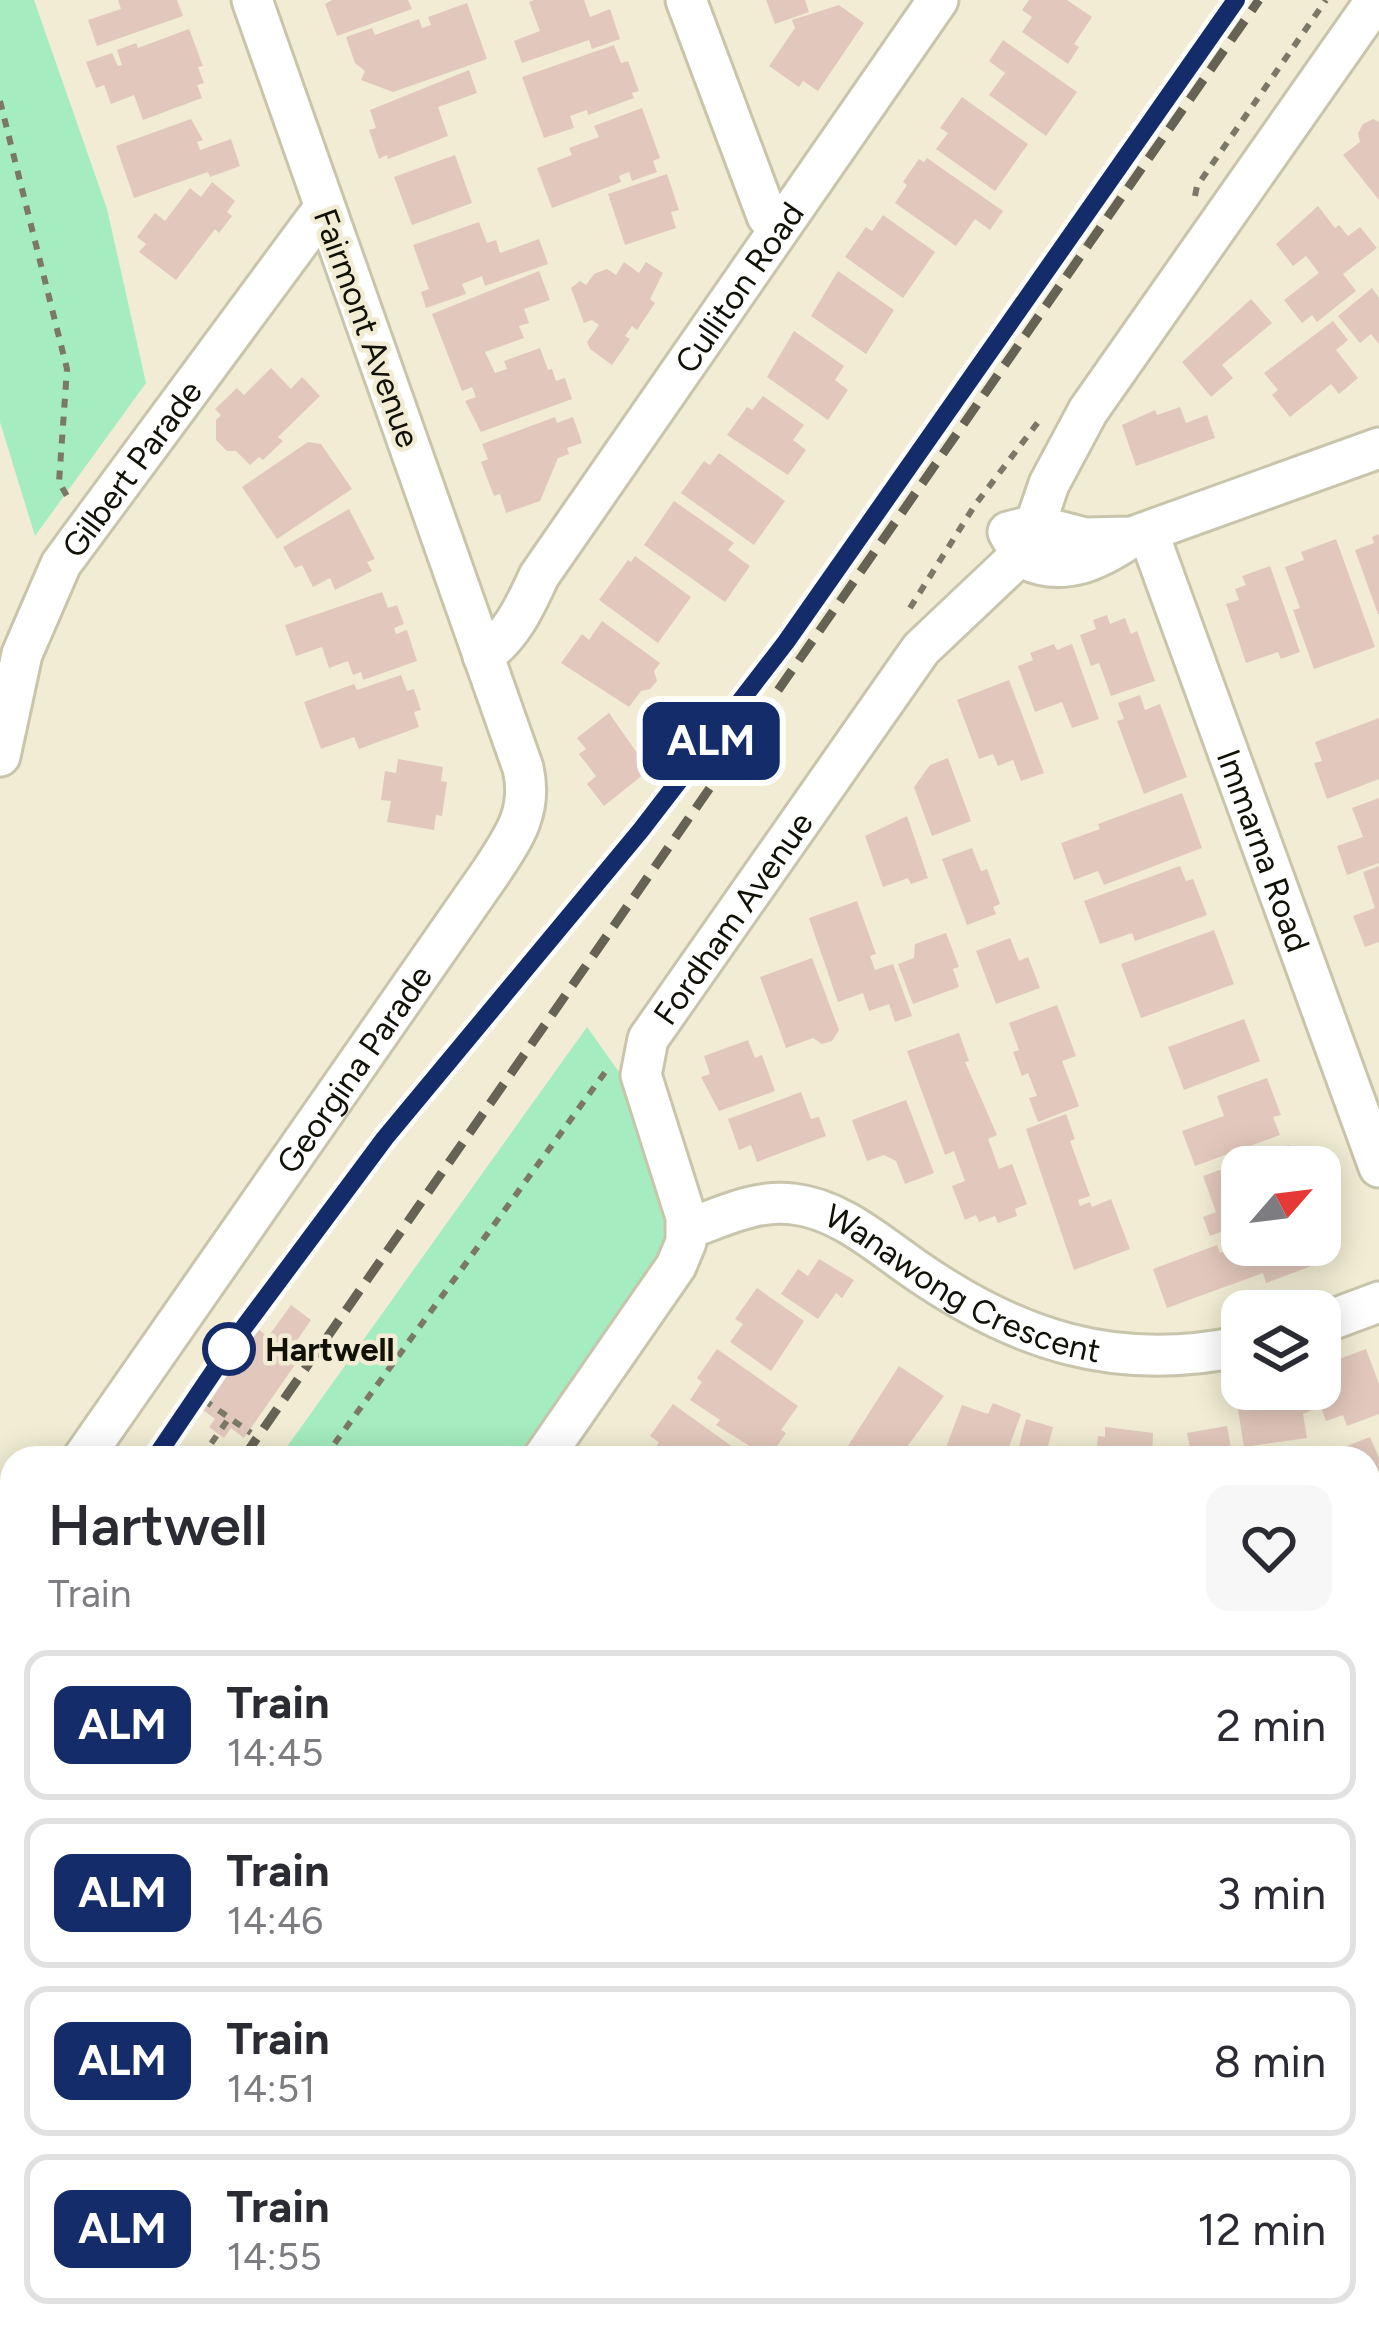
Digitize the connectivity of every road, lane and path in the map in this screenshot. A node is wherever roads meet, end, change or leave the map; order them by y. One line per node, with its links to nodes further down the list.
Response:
1 (252, 0): 6 (street, Fairmont Avenue)
2 (686, 0): 7 (street)
3 (938, 0): 7 (street, Culliton Road)
4 (1376, 0): 11 (street, Fordham Avenue)
5 (0, 101): 9 (path)
6 (324, 208): 9 (street, Gilbert Parade); 12 (street, Fairmont Avenue)
7 (778, 228): 12 (street, Culliton Road)
8 (1379, 448): 10 (street)
9 (85, 531): 13 (street, Gilbert Parade)
10 (1140, 534): 11 (street); 14 (street, Immarna Road)
11 (1020, 537): 15 (street, Fordham Avenue)
12 (478, 641): 22 (street, Georgina Parade)
13 (0, 756)
14 (1379, 1167)
15 (687, 1229): 18 (street, Wanawong Crescent); 24 (street)
16 (1379, 1302): 17 (street)
17 (1341, 1316)
18 (1221, 1349)
19 (204, 1400): 20 (path)
20 (229, 1418): 21 (path); 23 (path)
21 (251, 1433)
22 (91, 1446)
23 (209, 1446)
24 (551, 1446)

